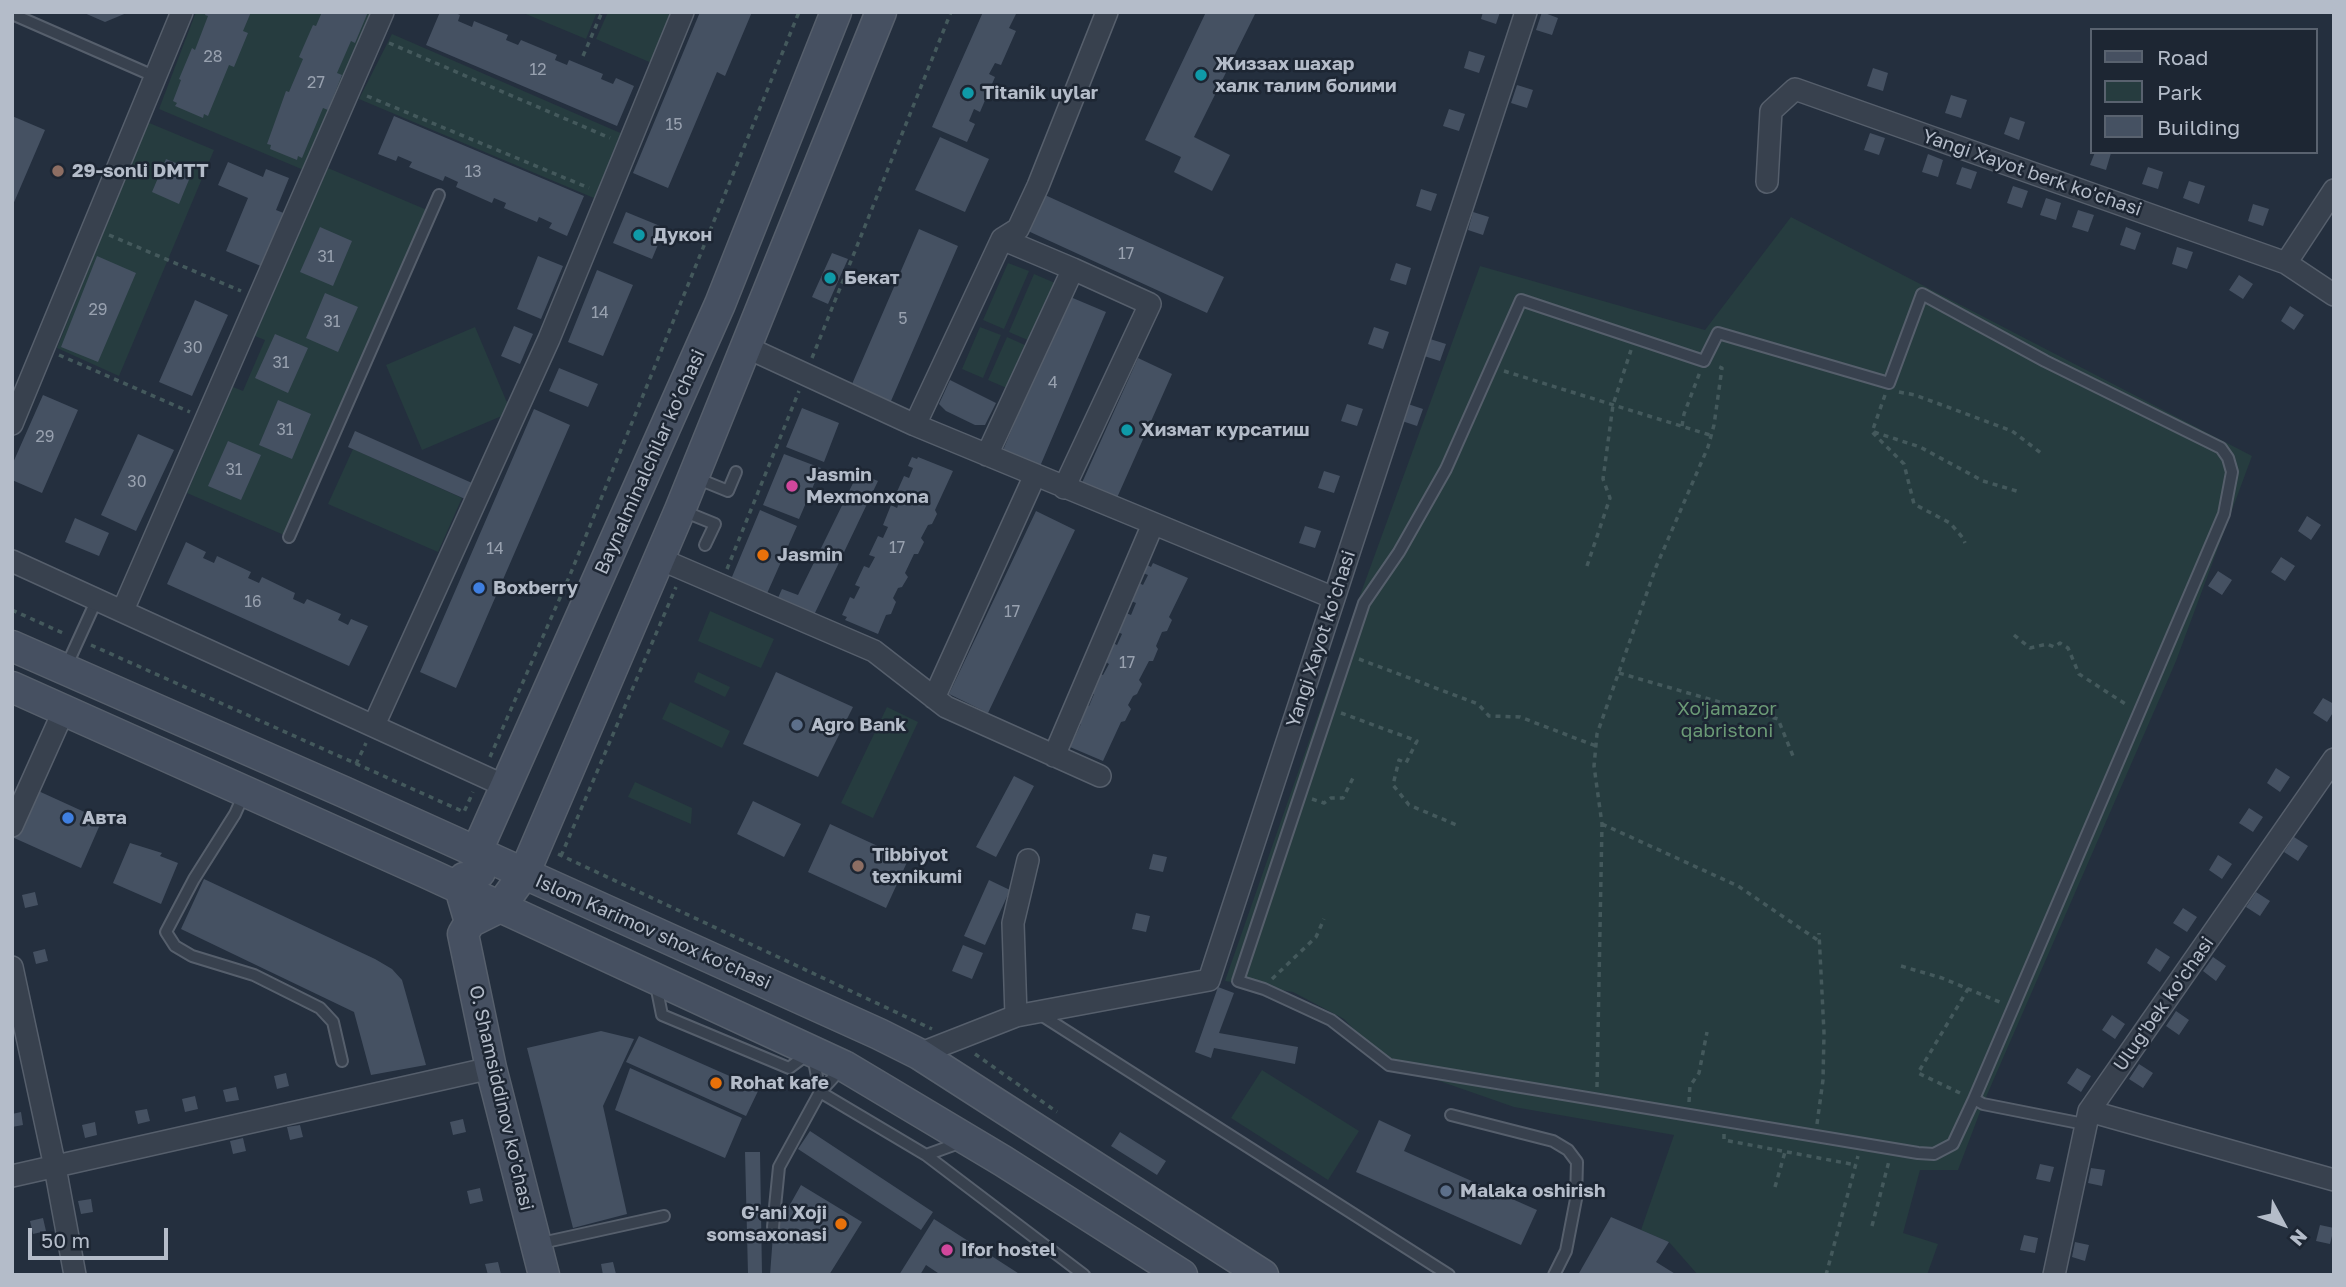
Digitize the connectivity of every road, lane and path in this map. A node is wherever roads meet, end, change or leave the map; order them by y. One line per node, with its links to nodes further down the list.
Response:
1 (182, 12): 14 (street)
2 (383, 12): 12 (street)
3 (602, 12): 13 (path)
4 (683, 12): 16 (street)
5 (799, 12): 80 (path)
6 (836, 12): 80 (main road, Baynalminalchilar ko’chasi)
7 (881, 12): 28 (main road)
8 (951, 12): 32 (path)
9 (1107, 12): 22 (street)
10 (1526, 12): 57 (street, Yangi Xayot ko'chasi)
11 (12, 14): 14 (lane)
12 (373, 36): 15 (street); 16 (path)
13 (583, 56)
14 (156, 77): 21 (street)
15 (350, 89): 20 (path); 26 (street)
16 (628, 146): 20 (street)
17 (1767, 182): 23 (street, Yangi Xayot berk ko'chasi)
18 (2334, 190): 23 (street)
19 (439, 195): 50 (lane)
20 (607, 196): 72 (street)
21 (93, 228): 26 (path); 29 (street)
22 (1002, 239): 24 (street); 37 (street)
23 (2286, 263): 25 (street)
24 (1073, 269): 42 (street); 46 (street)
25 (2334, 295)
26 (259, 299): 35 (street)
27 (1635, 338): 30 (lane); 31 (lane); 34 (path)
28 (746, 347): 32 (street); 45 (main road)
29 (44, 348): 35 (path); 36 (street)
30 (1704, 361): 33 (lane); 38 (path); 40 (path)
31 (1492, 367): 34 (path); 64 (lane)
32 (806, 374): 37 (street); 56 (path)
33 (1888, 386): 39 (path); 41 (path); 71 (lane)
34 (1613, 405): 38 (path); 55 (path)
35 (208, 420): 60 (street)
36 (12, 424)
37 (915, 425): 42 (street)
38 (1682, 426): 40 (path)
39 (1872, 432): 47 (path); 51 (path)
40 (1710, 436): 66 (path)
41 (2041, 453)
42 (988, 455): 44 (street)
43 (736, 472): 45 (lane)
44 (1035, 475): 46 (street); 68 (street)
45 (694, 477): 48 (main road)
46 (1065, 488): 49 (street)
47 (2020, 492)
48 (680, 510): 52 (lane); 54 (main road)
49 (1153, 524): 57 (street); 74 (street)
50 (289, 537)
51 (1965, 543)
52 (705, 545)
53 (12, 561): 58 (street)
54 (672, 564): 56 (street); 88 (path); 90 (main road)
55 (1587, 566)
56 (720, 584): 68 (street)
57 (1334, 598): 102 (street, Yangi Xayot ko'chasi)
58 (97, 599): 60 (street); 62 (lane)
59 (12, 610): 62 (path)
60 (123, 610): 72 (street)
61 (2014, 635): 71 (path)
62 (79, 640): 65 (lane); 77 (path)
63 (12, 646): 65 (main road, Islom Karimov shox ko'chasi)
64 (1347, 654): 69 (lane); 73 (path)
65 (65, 669): 82 (main road, Islom Karimov shox ko'chasi)
66 (1619, 673): 73 (path); 75 (path)
67 (12, 687): 70 (main road, Islom Karimov shox ko'chasi)
68 (934, 698): 74 (street)
69 (1329, 708): 83 (lane); 85 (path)
70 (64, 710): 81 (main road, Islom Karimov shox ko'chasi); 86 (street)
71 (2140, 714): 101 (lane)
72 (374, 725): 77 (path); 80 (street)
73 (1596, 746): 84 (path)
74 (1054, 756): 79 (street)
75 (1793, 756)
76 (2334, 759): 112 (street, Ulug'bek ko'chasi)
77 (356, 764): 80 (path); 82 (path)
78 (1355, 774): 83 (path)
79 (1100, 776)
80 (494, 781): 87 (main road, Baynalminalchilar ko’chasi)
81 (245, 791): 91 (main road, Islom Karimov shox ko'chasi); 106 (lane)
82 (344, 792): 87 (main road, Islom Karimov shox ko'chasi)
83 (1300, 795): 99 (lane)
84 (1602, 824): 96 (path); 111 (path)
85 (1460, 825)
86 (12, 826)
87 (477, 853): 90 (main road, Islom Karimov shox ko'chasi); 91 (main road, Baynalminalchilar ko’chasi); 92 (main road)
88 (561, 856)
89 (1028, 860): 102 (street)
90 (524, 874): 92 (main road); 105 (main road, Islom Karimov shox ko'chasi)
91 (460, 888): 92 (main road, Islom Karimov shox ko'chasi); 94 (main road)
92 (508, 909): 94 (main road); 104 (main road, Islom Karimov shox ko'chasi)
93 (1324, 919): 99 (path)
94 (470, 922): 108 (main road, O. Shamsiddinov ko'chasi)
95 (1819, 933): 96 (path)
96 (1819, 941): 116 (path)
97 (1901, 966): 100 (path)
98 (12, 967): 123 (street)
99 (1264, 989): 111 (lane)
100 (1968, 989): 101 (path); 110 (path)
101 (2014, 1007): 110 (lane)
102 (1026, 1014): 105 (street, Yangi Xayot ko'chasi); 136 (lane)
103 (1707, 1032): 114 (path)
104 (812, 1051): 107 (main road, Islom Karimov shox ko'chasi); 109 (lane)
105 (919, 1054): 135 (main road, Islom Karimov shox ko'chasi)
106 (342, 1061)
107 (844, 1066): 109 (lane); 117 (main road, Islom Karimov shox ko'chasi)
108 (491, 1068): 123 (street); 130 (main road, O. Shamsiddinov ko'chasi)
109 (820, 1092): 121 (lane); 129 (lane)
110 (1974, 1099): 112 (lane); 119 (lane)
111 (1597, 1100): 114 (lane)
112 (2089, 1111): 125 (street); 139 (street, Ulug'bek ko'chasi)
113 (1451, 1115): 137 (lane)
114 (1689, 1115): 115 (lane)
115 (1726, 1121): 116 (lane); 120 (path)
116 (1816, 1136): 118 (lane)
117 (967, 1140): 121 (lane); 131 (main road, Islom Karimov shox ko'chasi)
118 (1861, 1144): 119 (lane); 122 (path)
119 (1892, 1149): 128 (path)
120 (1785, 1152): 122 (path); 126 (path)
121 (926, 1155): 134 (lane)
122 (1856, 1165): 138 (path)
123 (55, 1167): 124 (street); 132 (street)
124 (12, 1176)
125 (2334, 1180)
126 (1775, 1187)
127 (664, 1216): 130 (lane)
128 (1872, 1226)
129 (773, 1227)
130 (536, 1244): 133 (main road, O. Shamsiddinov ko'chasi)
131 (1164, 1267)
132 (75, 1275)
133 (544, 1275)
134 (1084, 1275)
135 (1263, 1275)
136 (1449, 1275)
137 (1554, 1275)
138 (1826, 1275)
139 (2054, 1275)

